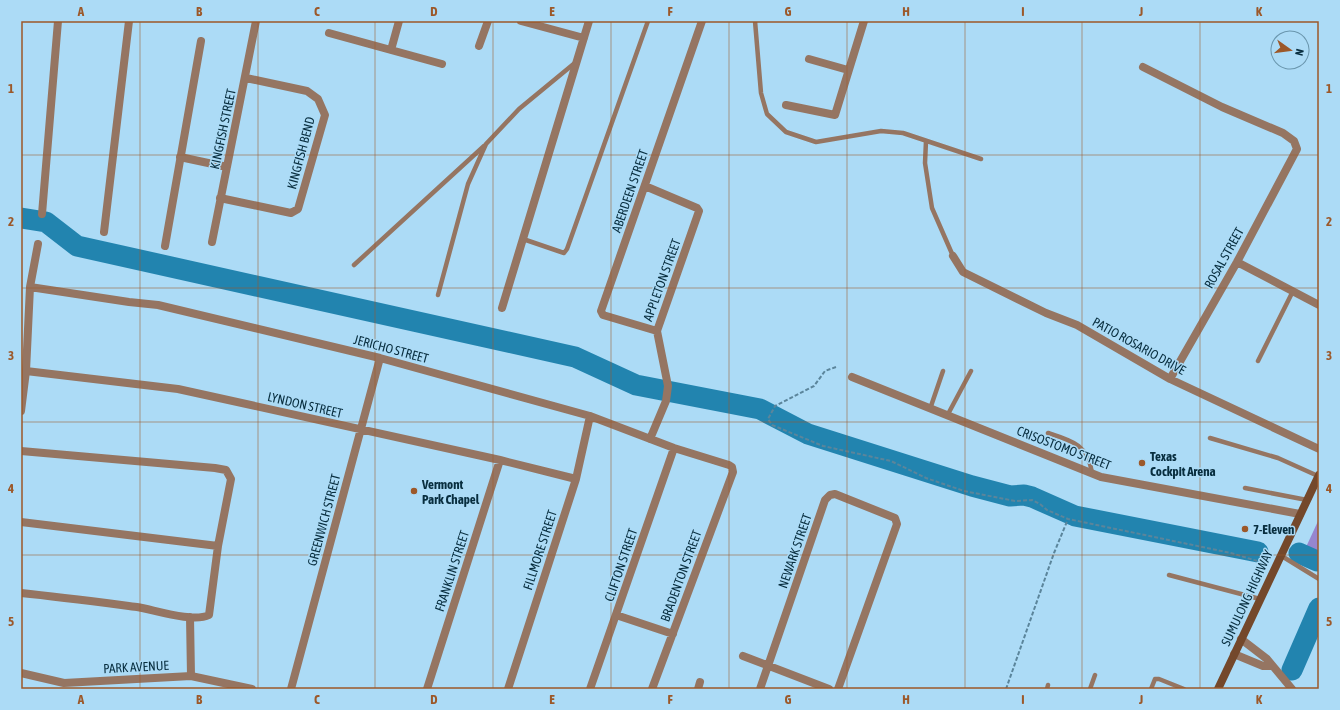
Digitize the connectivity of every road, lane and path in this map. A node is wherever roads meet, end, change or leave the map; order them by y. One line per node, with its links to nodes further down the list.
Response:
1 (58, 21): 31 (street)
2 (129, 21): 32 (street)
3 (256, 21): 22 (street, KINGFISH STREET)
4 (399, 21): 16 (street)
5 (488, 21): 15 (street)
6 (521, 21): 13 (street)
7 (590, 21): 13 (street)
8 (648, 21): 33 (lane)
9 (702, 21): 29 (street, ABERDEEN STREET)
10 (755, 21): 24 (lane)
11 (862, 21): 21 (street)
12 (329, 33): 16 (street)
13 (584, 38): 18 (street)
14 (201, 41): 26 (street)
15 (479, 46)
16 (391, 50): 19 (street)
17 (809, 59): 21 (street)
18 (577, 60): 25 (lane); 33 (street)
19 (442, 64)
20 (1143, 67): 38 (street, ROSAL STREET)
21 (848, 70): 23 (street)
22 (246, 78): 28 (street, KINGFISH STREET); 30 (street, KINGFISH BEND)
23 (786, 105)
24 (926, 141): 27 (lane); 37 (lane)
25 (486, 144): 39 (lane); 42 (lane)
26 (180, 157): 28 (street); 36 (street)
27 (981, 159)
28 (227, 167): 30 (street, KINGFISH STREET)
29 (645, 186): 45 (street, APPLETON STREET); 45 (street, ABERDEEN STREET)
30 (220, 198): 34 (street, KINGFISH STREET)
31 (42, 214)
32 (104, 232)
33 (523, 239): 44 (street)
34 (212, 242)
35 (38, 244): 40 (street)
36 (165, 246)
37 (953, 256): 53 (street, PATIO ROSARIO DRIVE)
38 (1237, 262): 41 (street); 53 (street, ROSAL STREET)
39 (354, 265)
40 (30, 287): 46 (street, JERICHO STREET); 49 (street)
41 (1293, 291): 43 (street); 47 (lane)
42 (438, 295)
43 (1319, 305)
44 (502, 308)
45 (657, 331): 61 (street, APPLETON STREET)
46 (380, 358): 56 (street, JERICHO STREET); 58 (street, GREENWICH STREET)
47 (1258, 361)
48 (836, 367): 73 (path)
49 (26, 370): 55 (street); 58 (street, LYNDON STREET)
50 (943, 371): 54 (lane)
51 (971, 371): 57 (lane)
52 (852, 377): 54 (street, CRISOSTOMO STREET)
53 (1170, 379): 63 (street, PATIO ROSARIO DRIVE)
54 (930, 409): 57 (street, CRISOSTOMO STREET)
55 (21, 412)
56 (590, 416): 61 (street, JERICHO STREET); 69 (street, FILLMORE STREET)
57 (947, 416): 67 (street, CRISOSTOMO STREET)
58 (361, 430): 65 (street, LYNDON STREET); 95 (street, GREENWICH STREET)
59 (1048, 433): 67 (lane)
60 (1210, 438): 68 (lane)
61 (650, 439): 62 (street, JERICHO STREET)
62 (674, 448): 66 (street, JERICHO STREET); 82 (street, CLIFTON STREET)
63 (1319, 450)
64 (21, 451): 75 (street)
65 (500, 460): 69 (street, LYNDON STREET); 96 (street, FRANKLIN STREET)
66 (732, 472): 84 (street, BRADENTON STREET)
67 (1092, 473): 72 (street, CRISOSTOMO STREET)
68 (1319, 475): 71 (main road, SUMULONG HIGHWAY)
69 (576, 479): 97 (street, FILLMORE STREET)
70 (1245, 488): 71 (lane)
71 (1307, 500): 72 (main road, SUMULONG HIGHWAY)
72 (1300, 514): 76 (main road, SUMULONG HIGHWAY)
73 (1068, 519): 77 (path); 103 (path)
74 (21, 522): 75 (street)
75 (218, 546): 83 (street)
76 (1280, 555): 77 (main road, SUMULONG HIGHWAY); 79 (lane)
77 (1275, 566): 81 (main road, SUMULONG HIGHWAY)
78 (1169, 575): 81 (lane)
79 (1319, 578)
80 (21, 593): 83 (street)
81 (1260, 599): 85 (main road, SUMULONG HIGHWAY)
82 (616, 615): 84 (street); 98 (street, CLIFTON STREET)
83 (190, 617): 92 (street)
84 (673, 634): 99 (street, BRADENTON STREET)
85 (1241, 639): 86 (main road, SUMULONG HIGHWAY); 89 (street)
86 (1234, 654): 89 (street); 107 (main road, SUMULONG HIGHWAY)
87 (743, 656): 88 (street)
88 (767, 665): 100 (street, NEWARK STREET); 101 (street); 102 (street, NEWARK STREET)
89 (1272, 666): 108 (street)
90 (21, 673): 93 (street, PARK AVENUE)
91 (1095, 675): 104 (lane)
92 (191, 676): 93 (street, PARK AVENUE); 94 (street, PARK AVENUE)
93 (64, 686)
94 (252, 689)
95 (291, 689)
96 (427, 689)
97 (508, 689)
98 (590, 689)
99 (652, 689)
100 (760, 689)
101 (829, 689)
102 (838, 689)
103 (1006, 689)
104 (1090, 689)
105 (1151, 689): 106 (lane)
106 (1184, 689)
107 (1218, 689)
108 (1292, 689)

